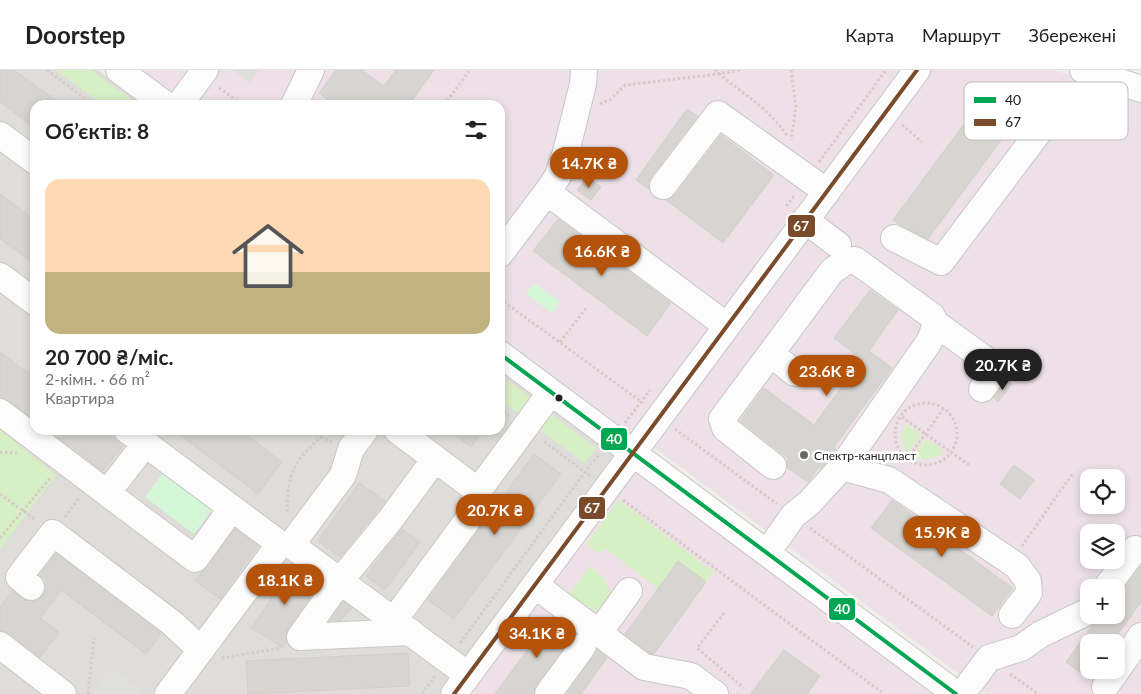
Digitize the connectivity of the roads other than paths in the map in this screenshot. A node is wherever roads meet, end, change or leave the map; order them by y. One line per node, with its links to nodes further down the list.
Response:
1 (119, 70): 8 (street)
2 (205, 70): 9 (street)
3 (310, 70): 10 (street)
4 (584, 70): 16 (street)
5 (917, 70): 14 (street)
6 (1083, 70): 7 (street)
7 (1133, 81)
8 (159, 100)
9 (183, 100)
10 (296, 100)
11 (0, 135): 13 (street)
12 (1033, 140): 18 (street)
13 (30, 157)
14 (817, 185): 15 (street); 17 (street)
15 (663, 186)
16 (547, 192): 20 (street); 24 (street)
17 (795, 214): 19 (street); 24 (street)
18 (894, 238)
19 (838, 245)
20 (505, 247)
21 (0, 276): 22 (street)
22 (30, 298)
23 (935, 322): 25 (street); 28 (street); 39 (street)
24 (727, 326): 36 (street)
25 (771, 354): 27 (street); 38 (street)
26 (505, 358): 29 (street)
27 (795, 373)
28 (982, 389)
29 (551, 392): 36 (street); 41 (street)
30 (0, 412): 31 (street)
31 (30, 434)
32 (31, 435): 40 (street)
33 (362, 435): 43 (street)
34 (404, 435): 37 (street)
35 (136, 437): 40 (street); 42 (street)
36 (622, 446): 45 (street); 48 (street)
37 (435, 459): 41 (street); 47 (street)
38 (773, 466)
39 (842, 466): 45 (street); 51 (street)
40 (99, 487): 42 (street)
41 (478, 491): 53 (street)
42 (232, 508): 43 (street)
43 (285, 544): 47 (street); 57 (street)
44 (1135, 549): 46 (street)
45 (767, 553): 64 (street)
46 (1113, 579)
47 (340, 581): 53 (street); 53 (street)
48 (535, 585): 55 (street); 58 (street)
49 (31, 587): 57 (street)
50 (629, 591): 55 (street)
51 (1012, 615)
52 (1080, 615): 65 (street)
53 (402, 626): 58 (street)
54 (1141, 636): 59 (street)
55 (591, 640): 62 (street); 63 (street)
56 (0, 645): 60 (street)
57 (196, 656): 61 (street)
58 (456, 676)
59 (1105, 687)
60 (63, 694)
61 (168, 694)
62 (548, 694)
63 (715, 694)
64 (956, 694)
65 (962, 694)

